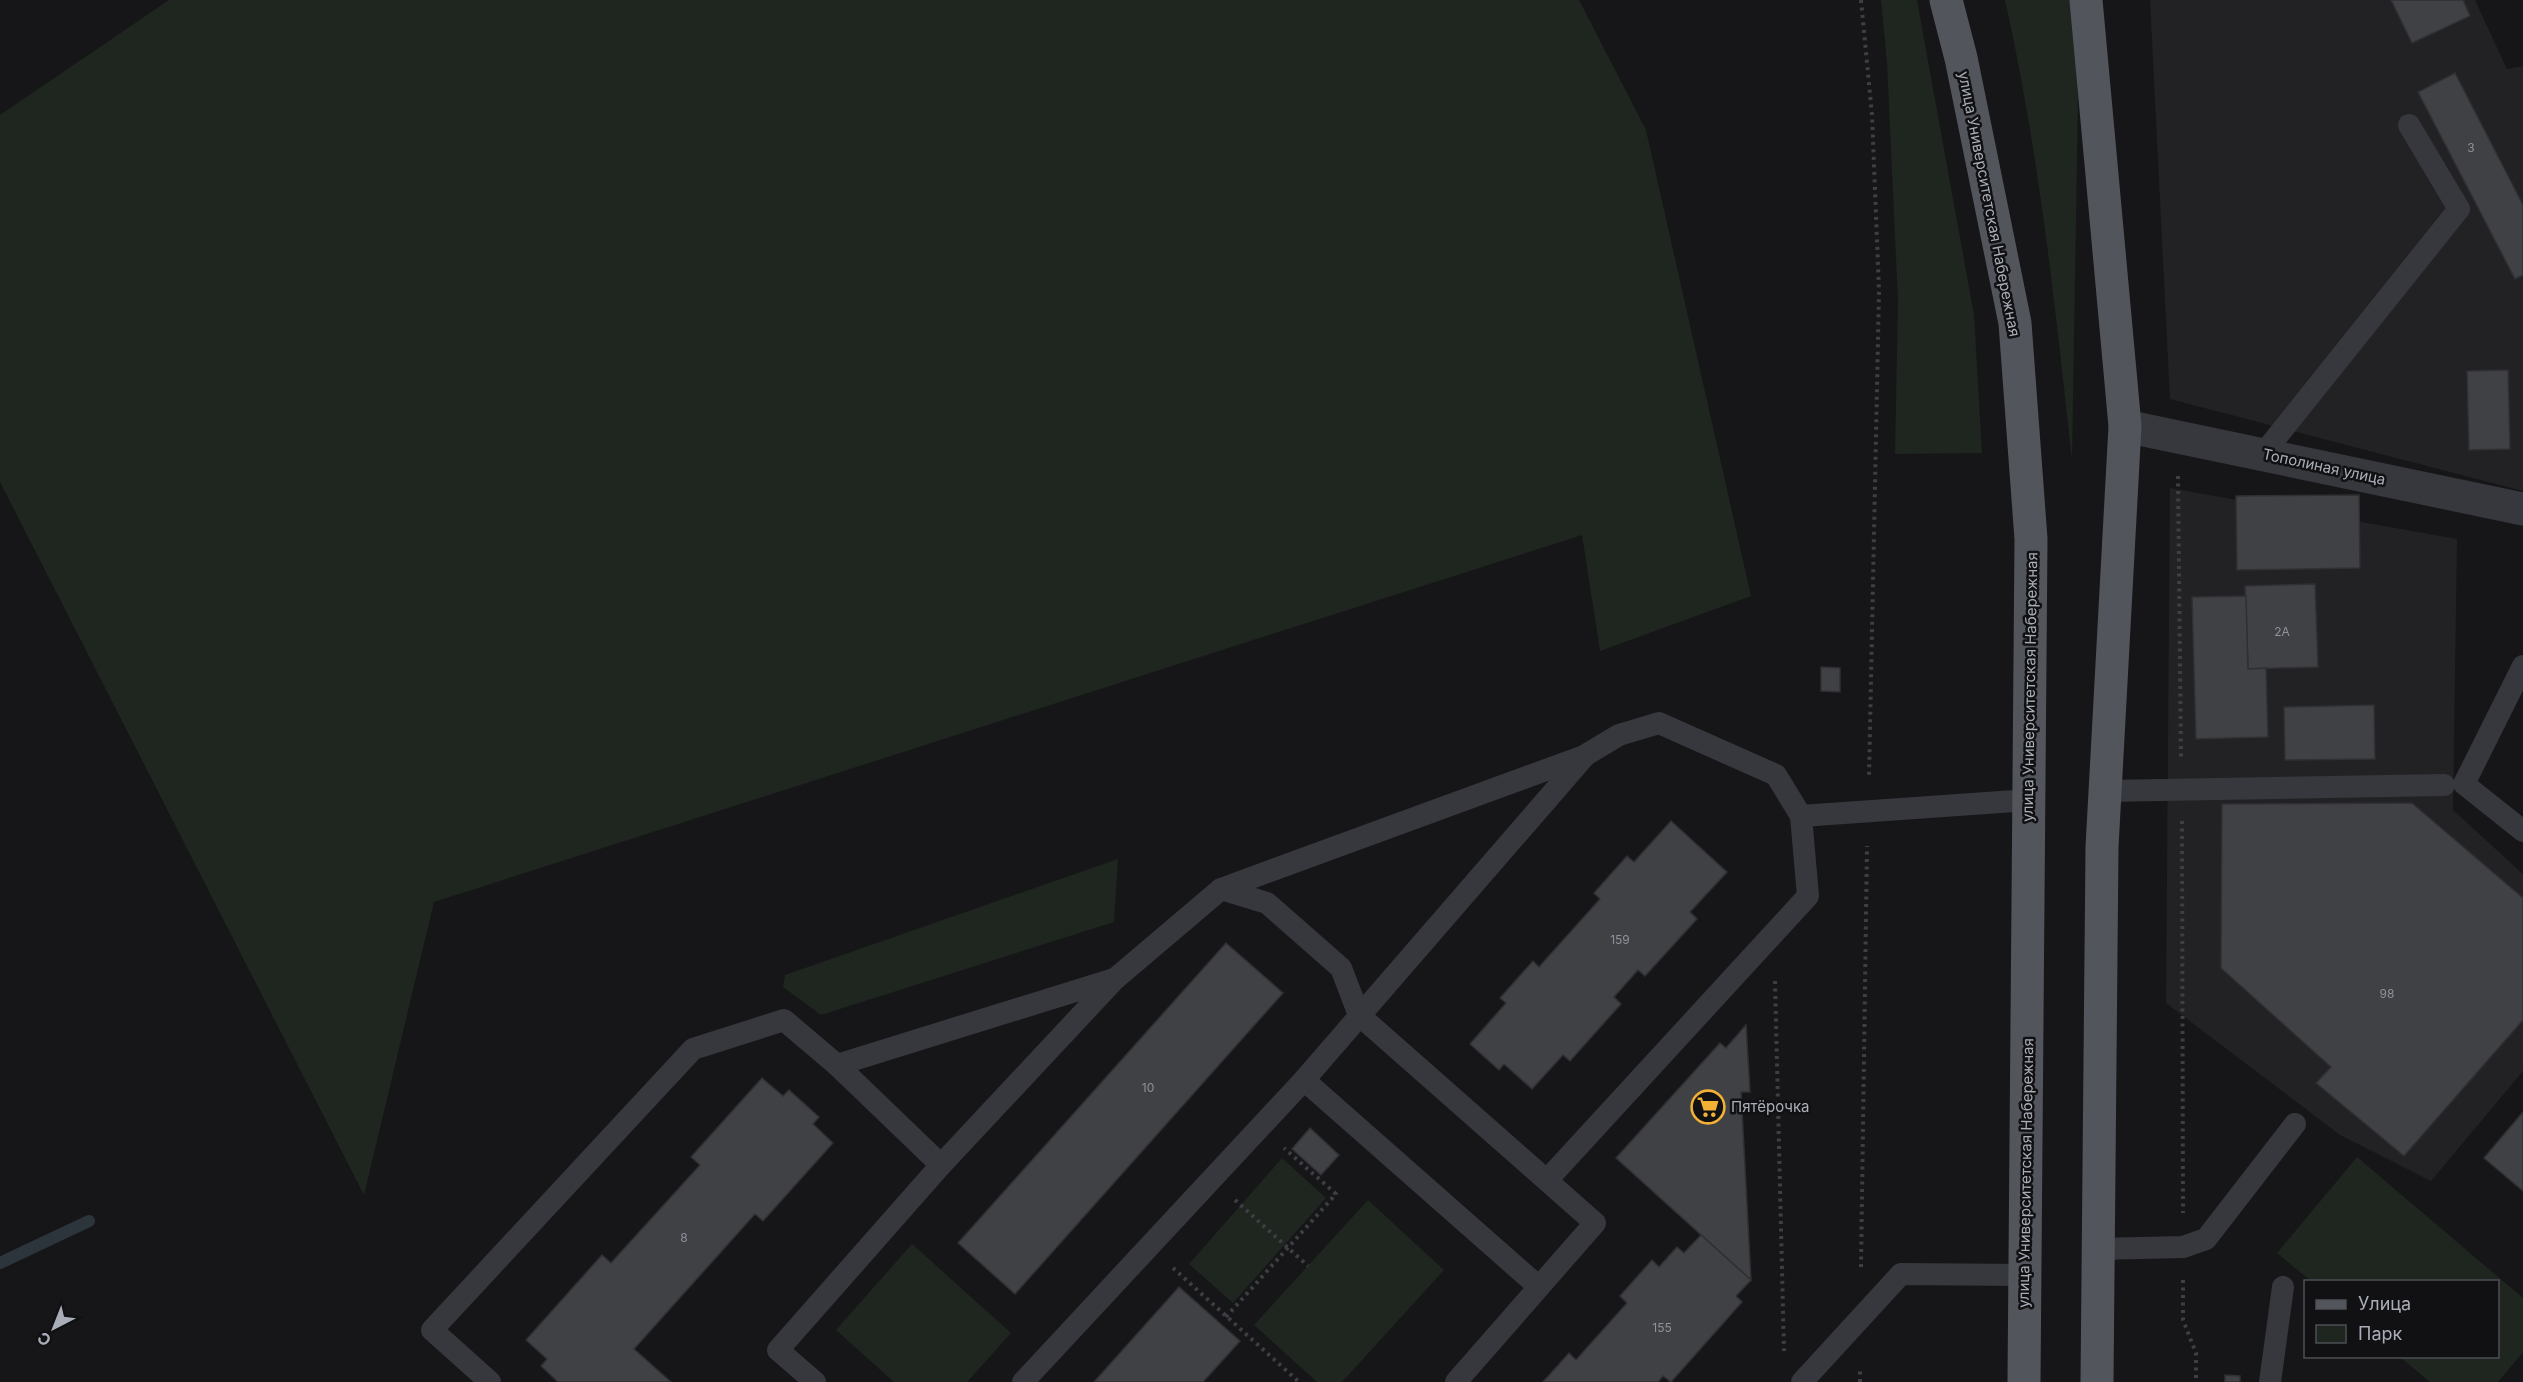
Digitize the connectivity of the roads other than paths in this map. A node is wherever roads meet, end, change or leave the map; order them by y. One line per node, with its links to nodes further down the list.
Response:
1 (1946, 0): 11 (main road, улица Университетская Набережная)
2 (2086, 0): 4 (main road)
3 (2409, 125): 5 (lane)
4 (2125, 426): 5 (street, Тополиная улица); 10 (main road)
5 (2263, 454): 6 (street, Тополиная улица)
6 (2523, 509)
7 (2523, 666): 13 (lane)
8 (1584, 756): 12 (lane); 14 (lane); 16 (lane)
9 (2444, 786): 10 (lane)
10 (2105, 791): 22 (main road)
11 (2029, 800): 12 (lane); 23 (main road, улица Университетская Набережная)
12 (1801, 816): 21 (lane)
13 (2523, 831)
14 (1221, 889): 15 (lane); 16 (lane)
15 (1115, 979): 17 (lane); 20 (lane)
16 (1359, 1015): 18 (lane); 21 (lane)
17 (837, 1065): 20 (lane); 26 (lane)
18 (1304, 1080): 24 (lane); 28 (lane)
19 (2295, 1124): 22 (lane)
20 (941, 1165): 27 (lane)
21 (1548, 1179): 24 (lane)
22 (2098, 1249): 32 (main road)
23 (2025, 1275): 30 (lane); 31 (main road, улица Университетская Набережная)
24 (1539, 1287): 29 (lane)
25 (2283, 1287): 33 (lane)
26 (490, 1382)
27 (815, 1382)
28 (1023, 1382)
29 (1456, 1382)
30 (1802, 1382)
31 (2024, 1382)
32 (2097, 1382)
33 (2270, 1382)

